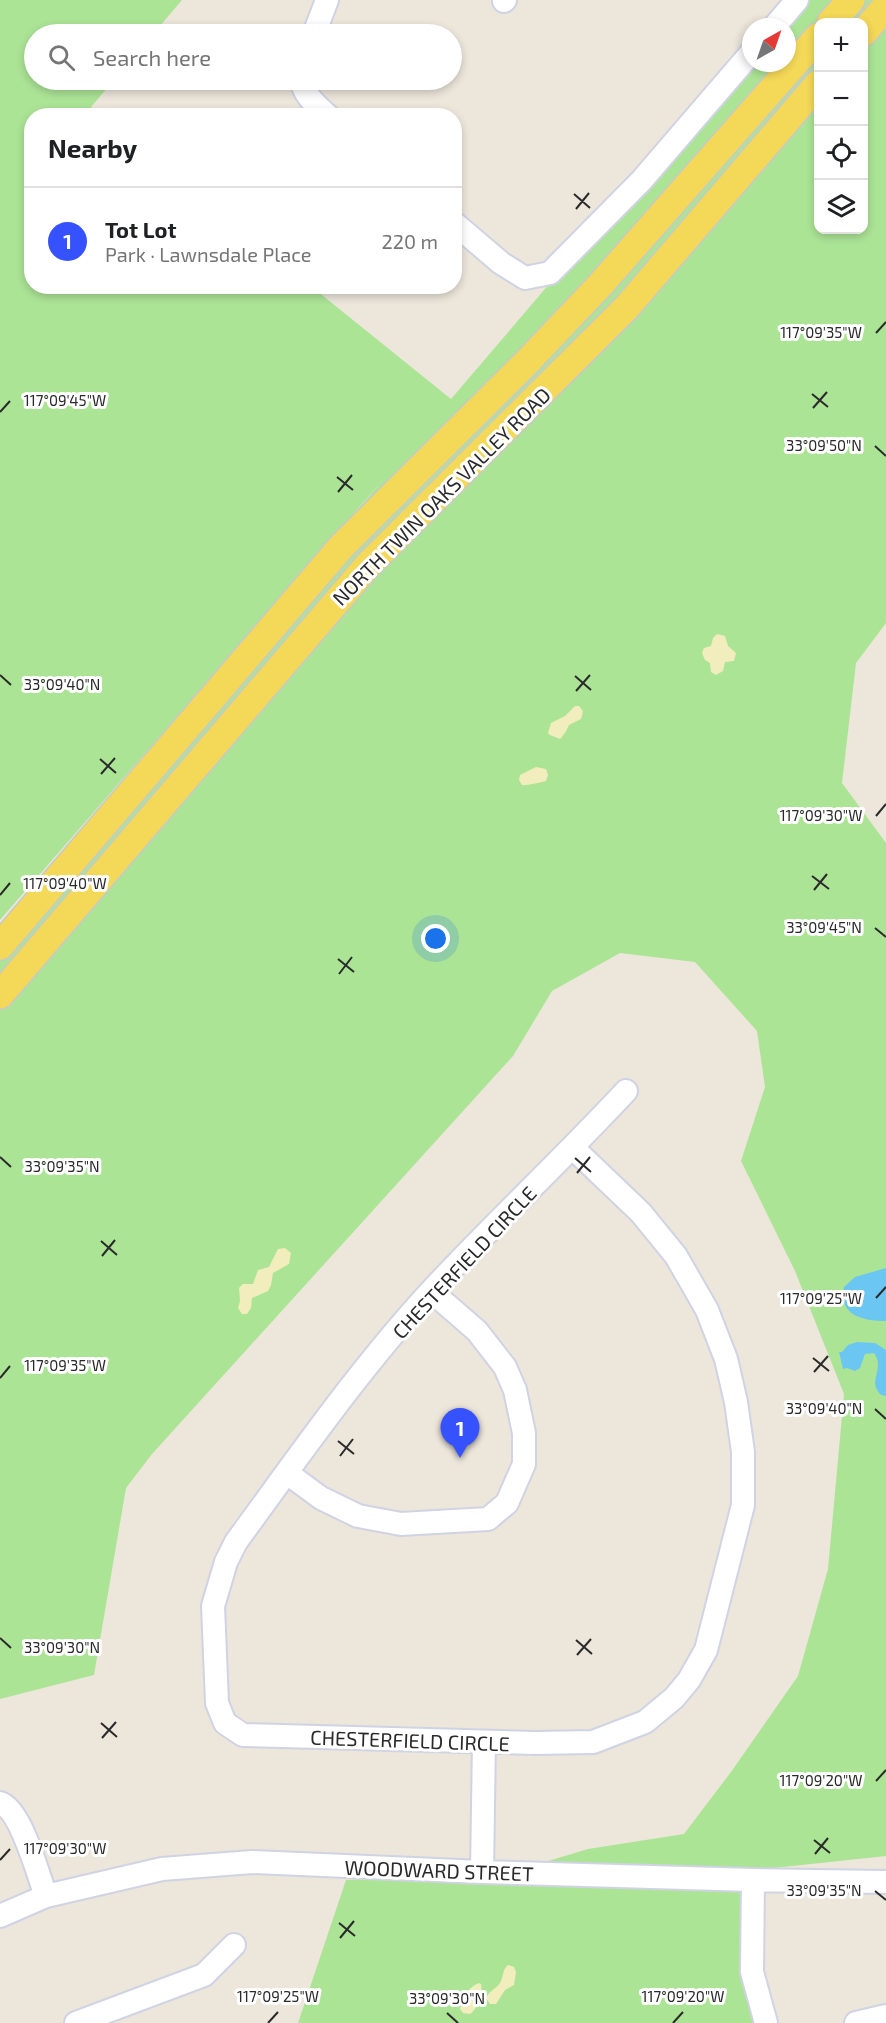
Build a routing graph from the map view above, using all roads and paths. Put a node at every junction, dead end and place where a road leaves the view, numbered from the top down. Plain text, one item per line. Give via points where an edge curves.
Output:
1 (327, 0) edge
2 (797, 0) edge
3 (851, 0) edge
4 (886, 6) edge
5 (782, 18) edge
6 (835, 18) edge
7 (318, 24) edge
8 (868, 27) edge
9 (814, 43) edge
10 (742, 63) edge
11 (305, 90) edge
12 (814, 90) edge
13 (319, 108) edge
14 (462, 230) edge
15 (0, 946) edge
16 (0, 995) edge
17 (626, 1091) dead end
18 (573, 1148) junction
19 (431, 1291) junction
20 (287, 1473) junction
21 (484, 1742) junction
22 (0, 1803) edge
23 (482, 1872) junction
24 (753, 1880) junction
25 (886, 1882) edge
26 (46, 1896) junction
27 (0, 1916) edge
28 (234, 1945) dead end
29 (886, 2016) edge
30 (76, 2023) edge
31 (766, 2023) edge
32 (856, 2023) edge

1 - 7 street
2 - 5 street
3 - 6 main road
4 - 8 main road
9 - 15 main road, NORTH TWIN OAKS VALLEY ROAD via 601,284 341,547
10 - 14 street via 641,181 550,273 525,278
11 - 13 street
12 - 16 main road, NORTH TWIN OAKS VALLEY ROAD via 627,307 368,565
17 - 18 street, CHESTERFIELD CIRCLE
18 - 19 street, CHESTERFIELD CIRCLE
18 - 21 street, CHESTERFIELD CIRCLE via 641,1214 676,1256 707,1310 726,1359 736,1402 743,1505 706,1650 690,1680 674,1698 645,1722 593,1742
19 - 20 street, CHESTERFIELD CIRCLE via 342,1398
19 - 20 street via 477,1332 505,1367 515,1390 524,1433 524,1464 507,1503 488,1519 400,1524 358,1516 321,1498
20 - 21 street, CHESTERFIELD CIRCLE via 236,1542 213,1606 217,1703 225,1723 243,1735
21 - 23 street
22 - 26 street via 18,1820
23 - 24 street, WOODWARD STREET
23 - 26 street, WOODWARD STREET via 252,1862 162,1869
24 - 25 street, WOODWARD STREET
24 - 31 street via 752,1972
26 - 27 street, WOODWARD STREET
28 - 30 street via 204,1975
29 - 32 street

